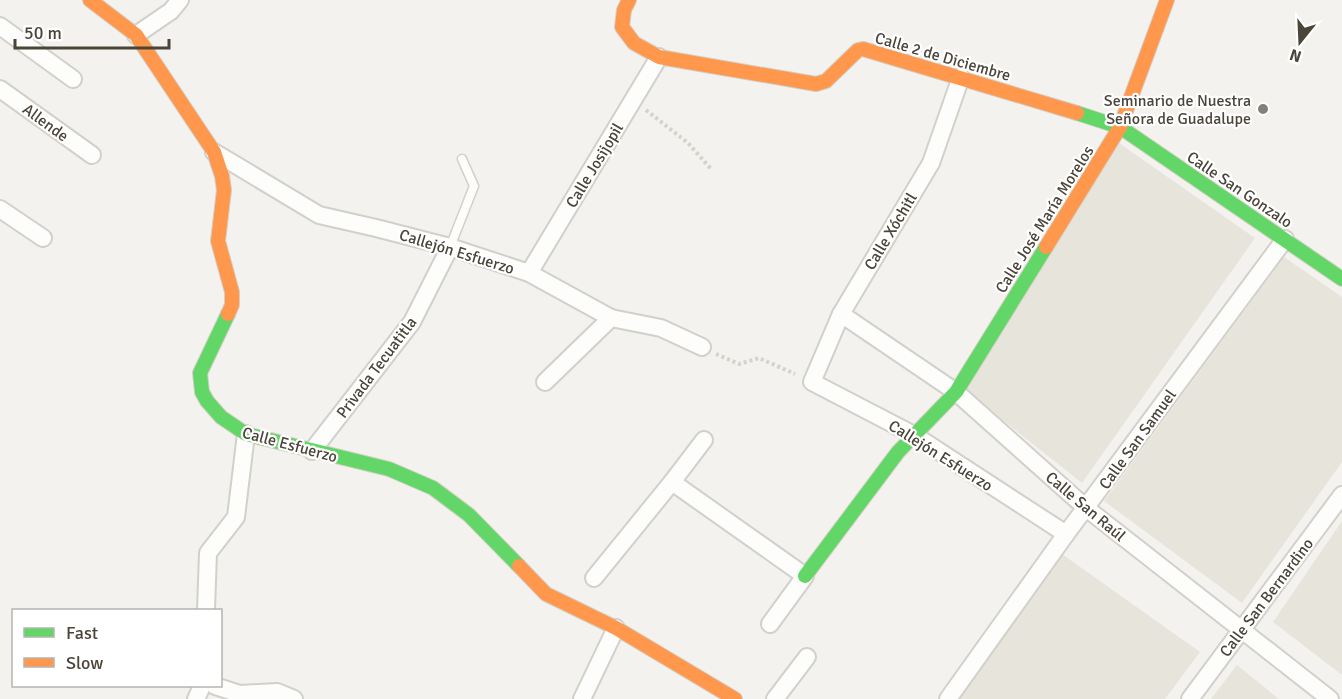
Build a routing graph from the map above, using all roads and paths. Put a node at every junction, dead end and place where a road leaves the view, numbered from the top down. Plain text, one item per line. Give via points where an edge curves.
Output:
1 (90, 0) edge
2 (180, 0) edge
3 (629, 0) edge
4 (1167, 0) edge
5 (0, 26) edge
6 (136, 35) junction
7 (659, 57) junction
8 (961, 76) junction
9 (72, 79) dead end
10 (0, 90) edge
11 (632, 99) junction
12 (1120, 127) junction
13 (214, 152) junction
14 (92, 155) dead end
15 (462, 159) dead end
16 (712, 170) dead end
17 (0, 209) edge
18 (43, 238) dead end
19 (1285, 239) junction
20 (450, 248) junction
21 (529, 273) junction
22 (1342, 279) edge
23 (841, 314) junction
24 (611, 318) junction
25 (702, 348) joint
26 (545, 382) dead end
27 (812, 382) junction
28 (956, 392) junction
29 (246, 434) junction
30 (914, 435) junction
31 (704, 440) dead end
32 (312, 451) junction
33 (672, 482) junction
34 (1342, 495) edge
35 (1086, 508) junction
36 (1066, 534) junction
37 (804, 576) junction
38 (594, 578) dead end
39 (206, 609) edge
40 (770, 624) dead end
41 (616, 628) junction
42 (1241, 631) junction
43 (807, 657) dead end
44 (218, 687) edge
45 (294, 699) edge
46 (582, 699) edge
47 (735, 699) edge
48 (776, 699) edge
49 (948, 699) edge
50 (1190, 699) edge
51 (1330, 699) edge

1 - 6 street, Calle Esfuerzo
2 - 6 street
3 - 7 street via 622,27 634,43
4 - 12 street, Calle José María Morelos
5 - 9 street
6 - 13 street, Calle Esfuerzo
7 - 8 street, Calle 2 de Diciembre via 816,84 826,81 858,50 863,50
7 - 11 street, Calle Josijopil
8 - 12 street, Calle 2 de Diciembre
8 - 23 street, Calle Xóchitl via 931,163
10 - 14 street, Allende
11 - 16 path via 688,143
11 - 21 street, Calle Josijopil
12 - 19 street, Calle San Gonzalo
12 - 28 street, Calle José María Morelos
13 - 20 street, Callejón Esfuerzo via 319,215
13 - 29 street, Calle Esfuerzo via 224,190 218,241 232,305 198,384 214,410
15 - 20 lane via 474,186
17 - 18 street
19 - 22 street, Calle San Gonzalo
19 - 35 street, Calle San Samuel
20 - 21 street, Callejón Esfuerzo
20 - 32 street, Privada Tecuatitla via 412,322
21 - 24 street, Callejón Esfuerzo
23 - 27 street, Calle Xóchitl
23 - 28 street, Calle San Raúl
24 - 25 street, Callejón Esfuerzo via 661,328
24 - 26 street
25 - 27 path via 739,364 759,358
27 - 30 street, Callejón Esfuerzo
28 - 30 street, Calle José María Morelos
28 - 35 street, Calle San Raúl
29 - 32 street, Calle Esfuerzo
29 - 39 street via 236,517 208,553
30 - 36 street, Callejón Esfuerzo
30 - 37 street, Calle José María Morelos
31 - 33 street
32 - 41 street, Calle Esfuerzo via 388,469 433,488 470,515 546,594
33 - 37 street
33 - 38 street
34 - 42 street, Calle San Bernardino
35 - 36 street, Calle San Samuel
35 - 42 street, Calle San Raúl
36 - 49 street, Calle San Samuel
37 - 40 street
41 - 46 street
41 - 47 street, Calle Esfuerzo
42 - 50 street, Calle San Bernardino
42 - 51 street, Calle San Raúl
43 - 48 street
44 - 45 street via 240,694 277,692

